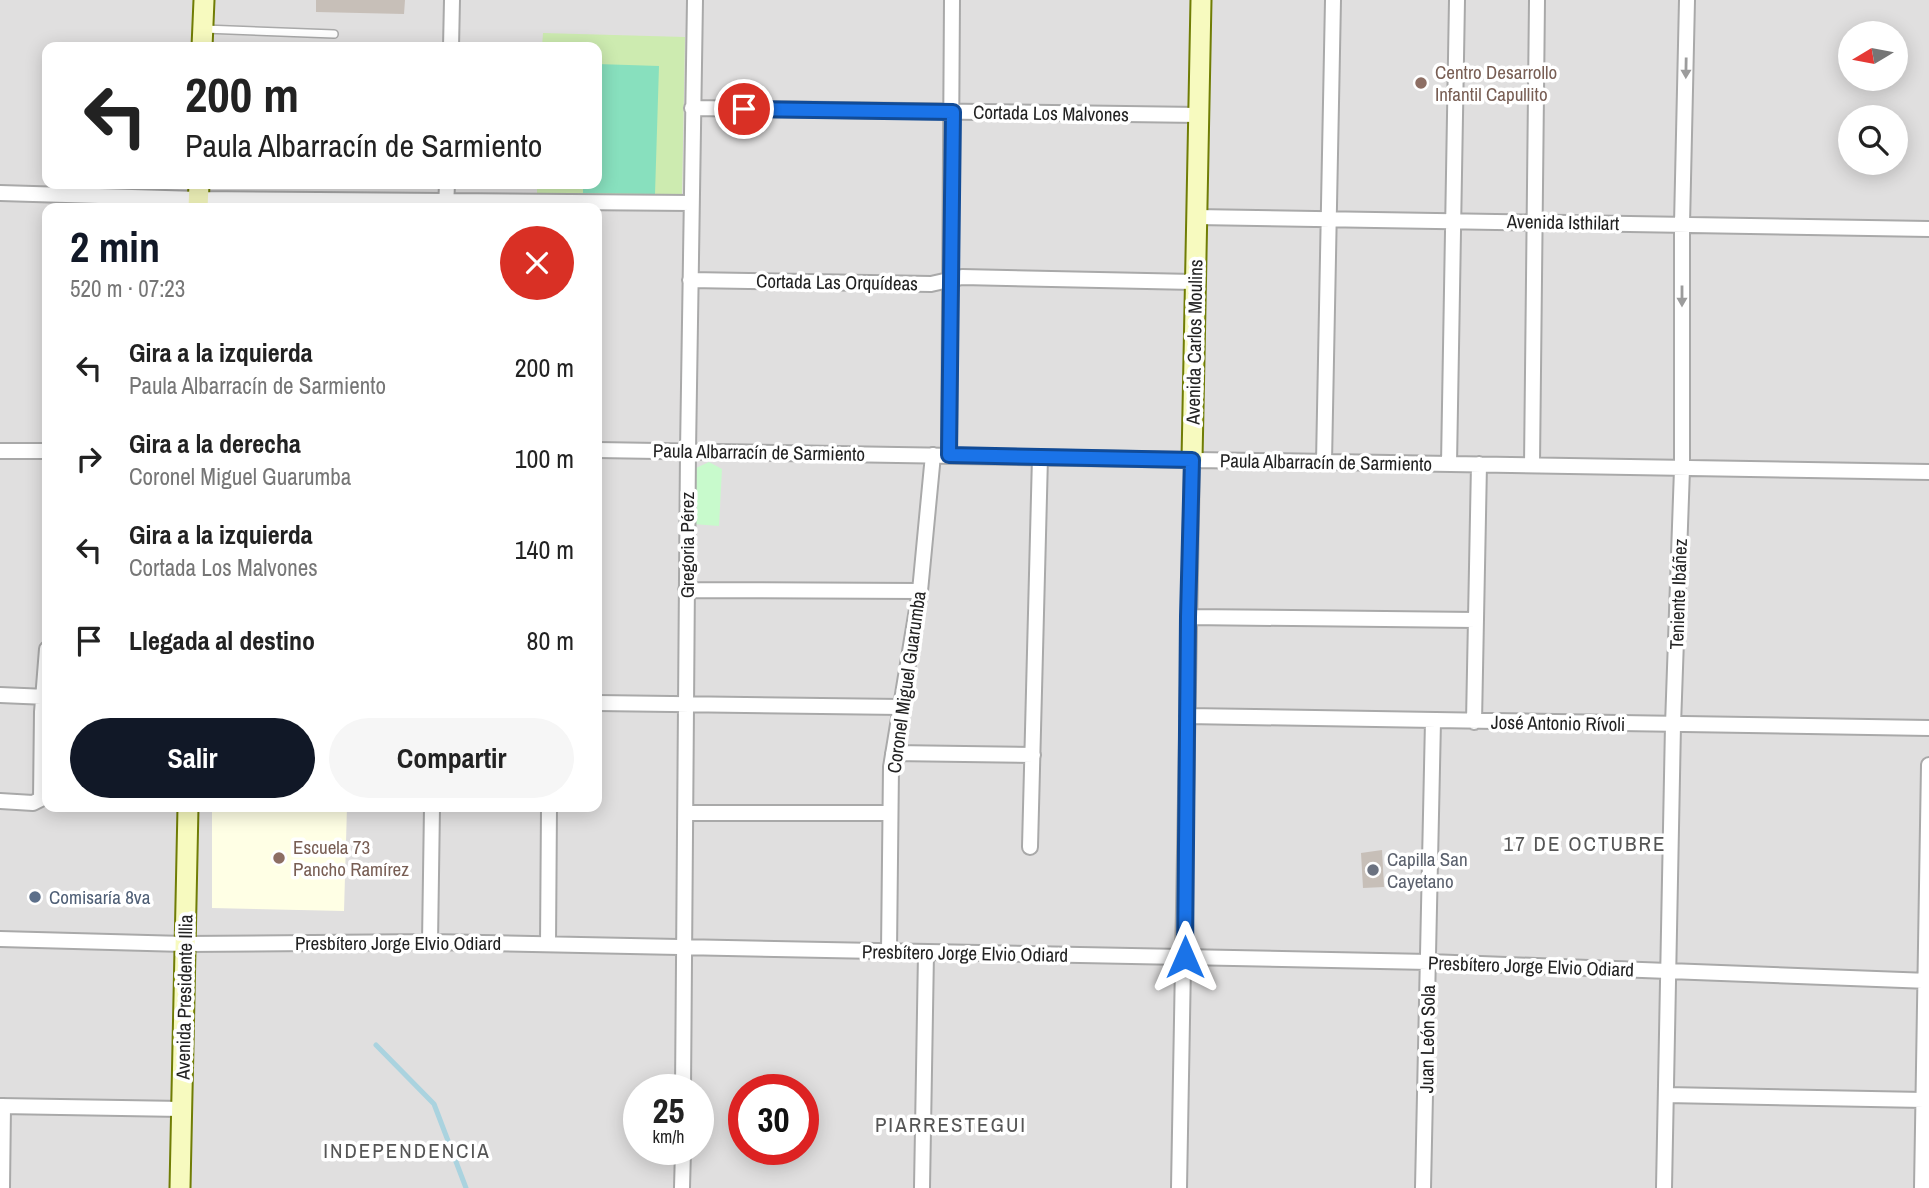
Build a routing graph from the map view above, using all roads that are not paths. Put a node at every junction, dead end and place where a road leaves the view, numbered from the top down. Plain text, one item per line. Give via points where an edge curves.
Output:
1 (204, 0) edge
2 (452, 0) edge
3 (695, 0) edge
4 (952, 0) edge
5 (1201, 0) edge
6 (1333, 0) edge
7 (1457, 0) edge
8 (1537, 0) edge
9 (1687, 0) edge
10 (334, 34) dead end
11 (203, 38) edge
12 (451, 42) edge
13 (692, 108) junction
14 (953, 112) junction
15 (1199, 115) junction
16 (0, 193) edge
17 (198, 197) edge
18 (362, 203) edge
19 (691, 203) junction
20 (602, 204) edge
21 (1196, 217) junction
22 (1328, 219) junction
23 (1453, 221) junction
24 (1535, 222) junction
25 (1682, 224) junction
26 (1929, 229) edge
27 (952, 279) junction
28 (690, 280) junction
29 (1194, 282) junction
30 (602, 450) edge
31 (0, 451) edge
32 (42, 451) edge
33 (688, 451) junction
34 (933, 455) junction
35 (949, 455) junction
36 (1040, 457) junction
37 (1192, 460) junction
38 (1324, 462) junction
39 (1449, 464) junction
40 (1479, 464) junction
41 (1532, 465) junction
42 (1682, 469) junction
43 (1929, 472) edge
44 (686, 590) junction
45 (920, 591) junction
46 (1188, 617) junction
47 (1476, 620) junction
48 (0, 695) edge
49 (42, 696) edge
50 (602, 703) edge
51 (686, 704) junction
52 (901, 707) junction
53 (1187, 716) junction
54 (1433, 721) junction
55 (1474, 722) junction
56 (1673, 725) junction
57 (1929, 728) edge
58 (893, 753) junction
59 (1033, 755) junction
60 (1929, 765) edge
61 (42, 773) edge
62 (0, 801) edge
63 (188, 812) edge
64 (432, 812) edge
65 (549, 812) edge
66 (686, 813) junction
67 (890, 813) junction
68 (1030, 847) dead end
69 (0, 939) edge
70 (430, 942) junction
71 (184, 944) junction
72 (548, 944) junction
73 (685, 946) junction
74 (889, 951) junction
75 (926, 953) junction
76 (1185, 957) junction
77 (1429, 962) junction
78 (1670, 972) junction
79 (1928, 981) edge
80 (683, 1074) edge
81 (1666, 1095) junction
82 (1924, 1100) junction
83 (2, 1106) edge
84 (182, 1109) junction
85 (682, 1165) edge
86 (2, 1188) edge
87 (180, 1188) edge
88 (682, 1188) edge
89 (922, 1188) edge
90 (1179, 1188) edge
91 (1423, 1188) edge
92 (1664, 1188) edge
93 (1922, 1188) edge

1 - 11 street
2 - 12 street
3 - 13 street, Gregoria Pérez
4 - 14 street
5 - 15 street, Avenida Carlos Moulins
6 - 22 street
7 - 23 street
8 - 24 street
9 -> 25 street, Teniente Ibáñez
10 - 11 lane
13 - 14 street, Cortada Los Malvones
13 - 19 street, Gregoria Pérez
14 - 15 street, Cortada Los Malvones
14 - 27 street
15 - 21 street, Avenida Carlos Moulins
16 - 17 street
17 - 18 street
19 - 20 street
19 - 28 street, Gregoria Pérez
21 - 22 street, Avenida Isthilart
21 - 29 street, Avenida Carlos Moulins
22 - 23 street, Avenida Isthilart
22 - 38 street
23 - 24 street, Avenida Isthilart
23 - 39 street
24 - 25 street, Avenida Isthilart
24 - 41 street
25 - 26 street, Avenida Isthilart
25 -> 42 street, Teniente Ibáñez
27 - 28 street, Cortada Las Orquídeas via 931,284
27 - 29 street, Cortada Las Orquídeas
27 - 35 street
28 - 33 street, Gregoria Pérez
29 - 37 street, Avenida Carlos Moulins
30 - 33 street, Paula Albarracín de Sarmiento
31 - 32 street
33 - 34 street, Paula Albarracín de Sarmiento
33 - 44 street, Gregoria Pérez
34 - 35 street, Paula Albarracín de Sarmiento
34 - 45 street, Coronel Miguel Guarumba
35 - 36 street, Paula Albarracín de Sarmiento
36 - 37 street, Paula Albarracín de Sarmiento
36 - 59 street
37 - 38 street, Paula Albarracín de Sarmiento
37 - 46 street, Avenida Carlos Moulins
38 - 39 street, Paula Albarracín de Sarmiento
39 - 40 street, Paula Albarracín de Sarmiento
40 - 41 street, Paula Albarracín de Sarmiento
40 - 47 street
41 - 42 street, Paula Albarracín de Sarmiento
42 - 43 street, Paula Albarracín de Sarmiento
42 - 56 street, Teniente Ibáñez
44 - 45 street
44 - 51 street, Gregoria Pérez
45 - 52 street, Coronel Miguel Guarumba
46 - 47 street
46 - 53 street, Avenida Carlos Moulins
47 - 55 street
48 - 49 street
50 - 51 street
51 - 52 street
51 - 66 street, Gregoria Pérez
52 - 58 street, Coronel Miguel Guarumba
53 - 54 street, José Antonio Rívoli
53 - 76 street, Avenida Carlos Moulins
54 - 55 street, José Antonio Rívoli
54 - 77 street, Juan León Sola
55 - 56 street, José Antonio Rívoli
56 - 57 street, José Antonio Rívoli
56 - 78 street, Teniente Ibáñez
58 - 59 street
58 - 67 street, Coronel Miguel Guarumba
59 - 68 street
60 - 79 street
61 - 62 street via 41,799 33,803
63 - 71 street, Avenida Presidente Illia
64 - 70 street
65 - 72 street
66 - 67 street
66 - 73 street, Gregoria Pérez
67 - 74 street, Coronel Miguel Guarumba
69 - 71 street, Presbítero Jorge Elvio Odiard
70 - 71 street, Presbítero Jorge Elvio Odiard
70 - 72 street, Presbítero Jorge Elvio Odiard
71 - 84 street, Avenida Presidente Illia
72 - 73 street, Presbítero Jorge Elvio Odiard
73 - 74 street, Presbítero Jorge Elvio Odiard
73 - 80 street, Gregoria Pérez
74 - 75 street, Presbítero Jorge Elvio Odiard
75 - 76 street, Presbítero Jorge Elvio Odiard
75 - 89 street
76 - 77 street, Presbítero Jorge Elvio Odiard
76 - 90 street, Avenida Carlos Moulins
77 - 78 street, Presbítero Jorge Elvio Odiard
77 - 91 street, Juan León Sola
78 - 79 street, Presbítero Jorge Elvio Odiard
78 - 81 street, Teniente Ibáñez
79 - 82 street
81 - 82 street
81 - 92 street, Teniente Ibáñez
82 - 93 street
83 - 84 street
83 - 86 street
84 - 87 street, Avenida Presidente Illia
85 - 88 street

